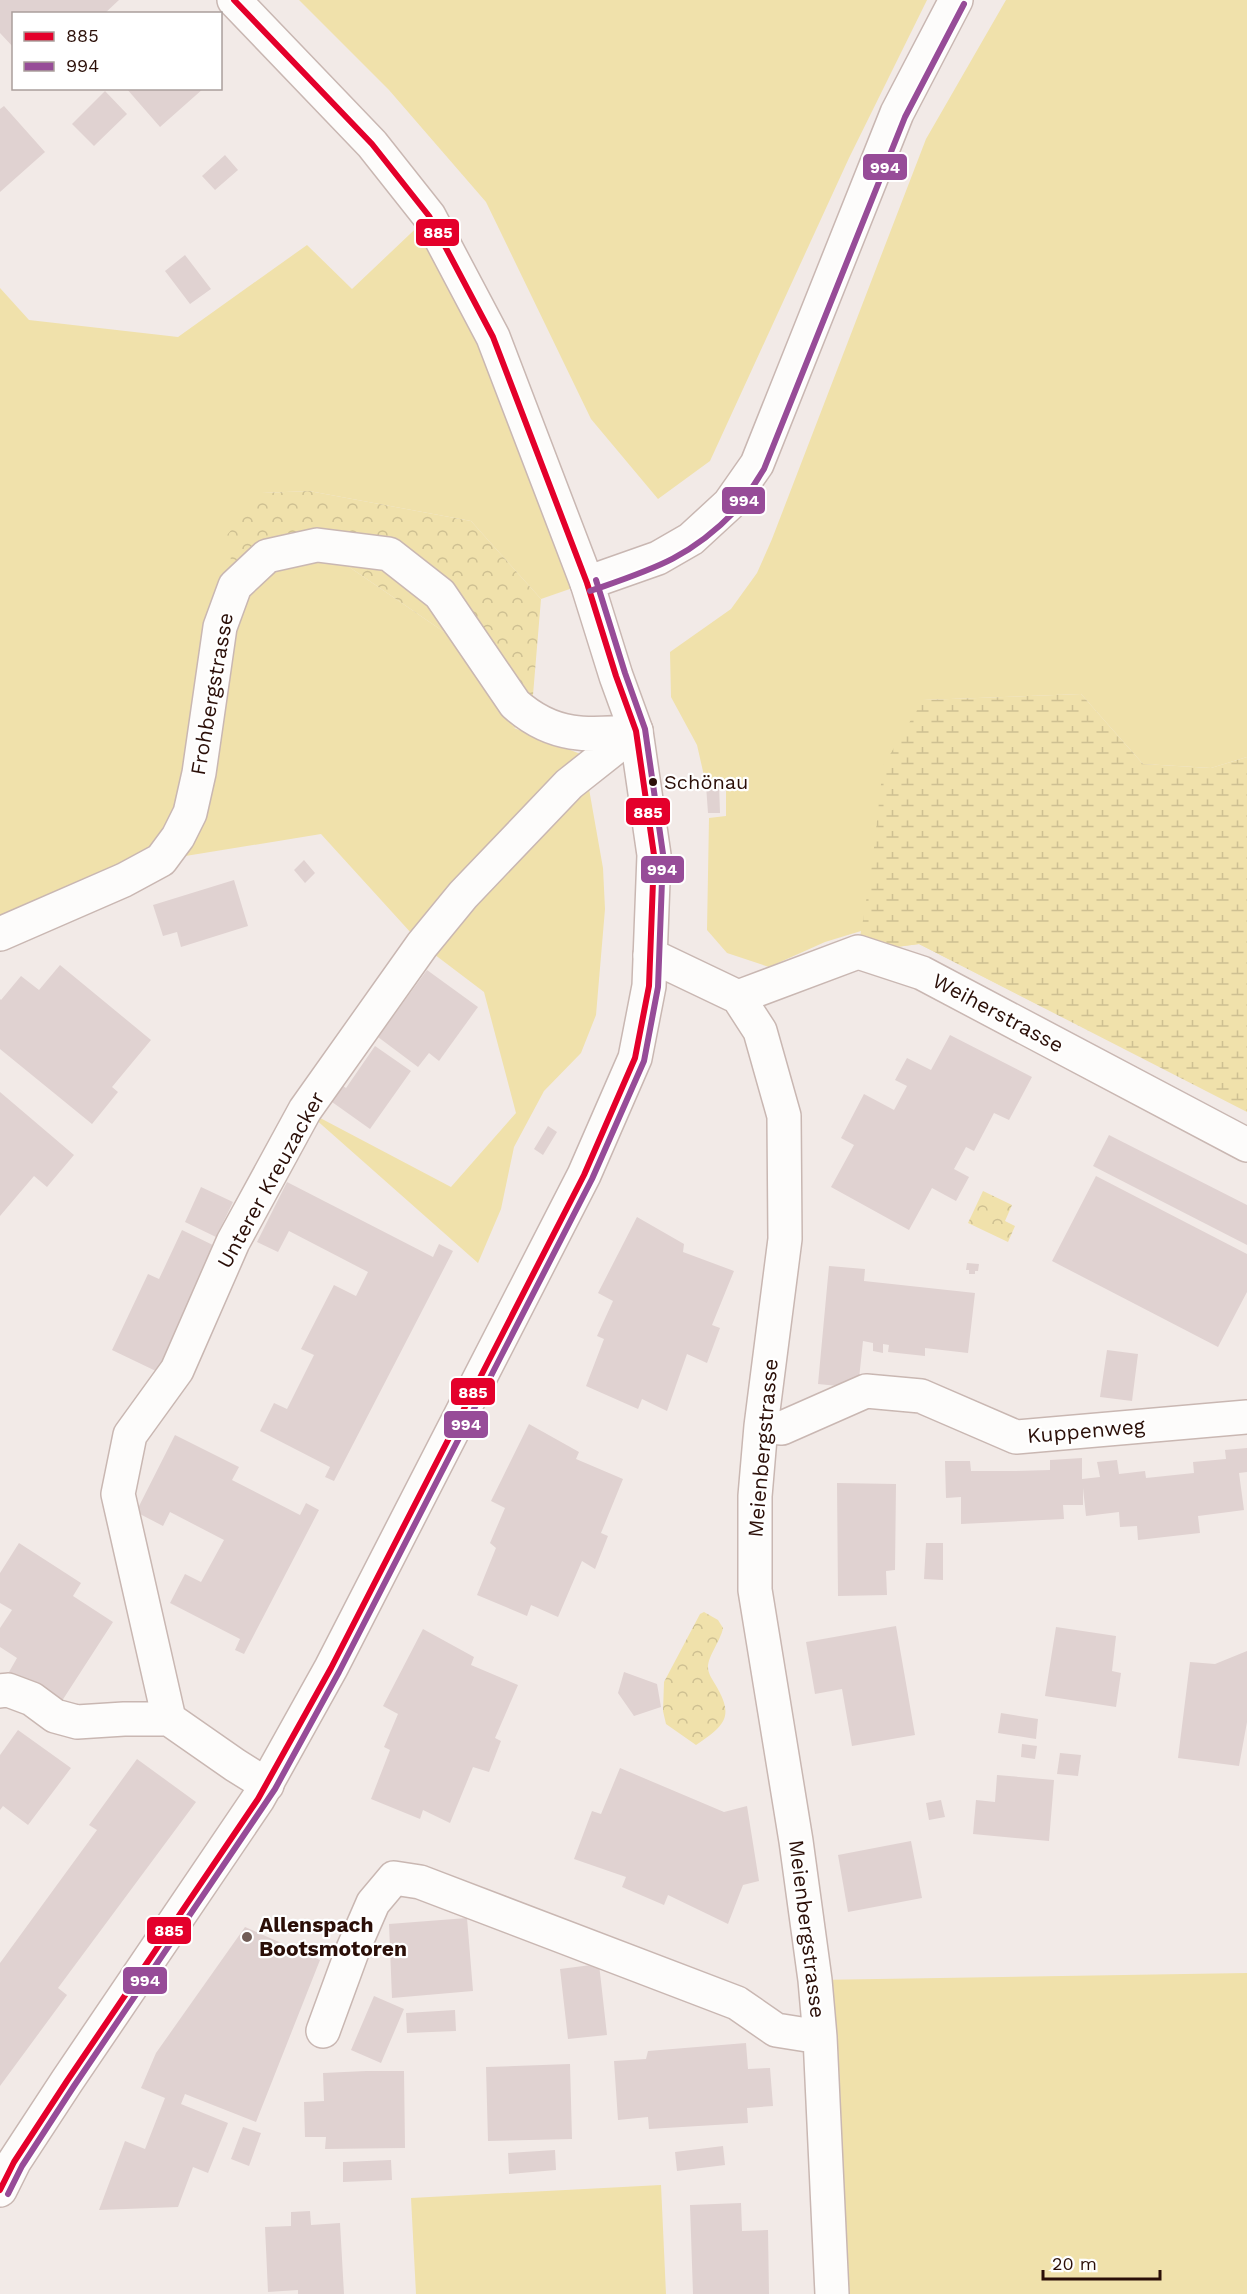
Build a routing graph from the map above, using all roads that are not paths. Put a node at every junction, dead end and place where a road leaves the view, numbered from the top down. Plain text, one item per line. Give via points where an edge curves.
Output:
1 (234, 0) edge
2 (956, 0) edge
3 (586, 583) junction
4 (636, 731) junction
5 (0, 934) edge
6 (650, 956) junction
7 (738, 997) junction
8 (1247, 1144) edge
9 (1247, 1417) edge
10 (761, 1426) junction
11 (0, 1691) edge
12 (169, 1719) junction
13 (267, 1785) junction
14 (323, 2031) dead end
15 (820, 2037) junction
16 (0, 2190) edge
17 (832, 2294) edge

1 - 3 street via 372,144 429,216 493,337
2 - 3 street via 897,113 757,464 729,504 691,539 658,558
3 - 4 street
4 - 5 street, Frohbergstrasse via 591,735 531,718 515,704 440,594 389,554 317,545 267,556 235,586 220,627 199,773 190,813 178,837 161,860
4 - 6 street via 654,855
4 - 12 street, Unterer Kreuzacker via 569,784 463,895 422,945 304,1110 233,1242 177,1370 130,1435 118,1494
6 - 7 street
6 - 13 street via 649,986 635,1058 584,1175
7 - 8 street, Weiherstrasse via 858,952 922,973
7 - 10 street, Meienbergstrasse via 760,1031 784,1116 785,1239
9 - 10 street, Kuppenweg via 1016,1437 921,1396 866,1391 782,1428
10 - 15 street, Meienbergstrasse via 754,1496 755,1590 796,1841
11 - 12 street via 8,1689 32,1699 56,1716 77,1722
12 - 13 street
13 - 16 street via 67,2081
14 - 15 street, Meienbergstrasse via 373,1903 394,1878 420,1882 737,2003 776,2030
15 - 17 street, Meienbergstrasse

